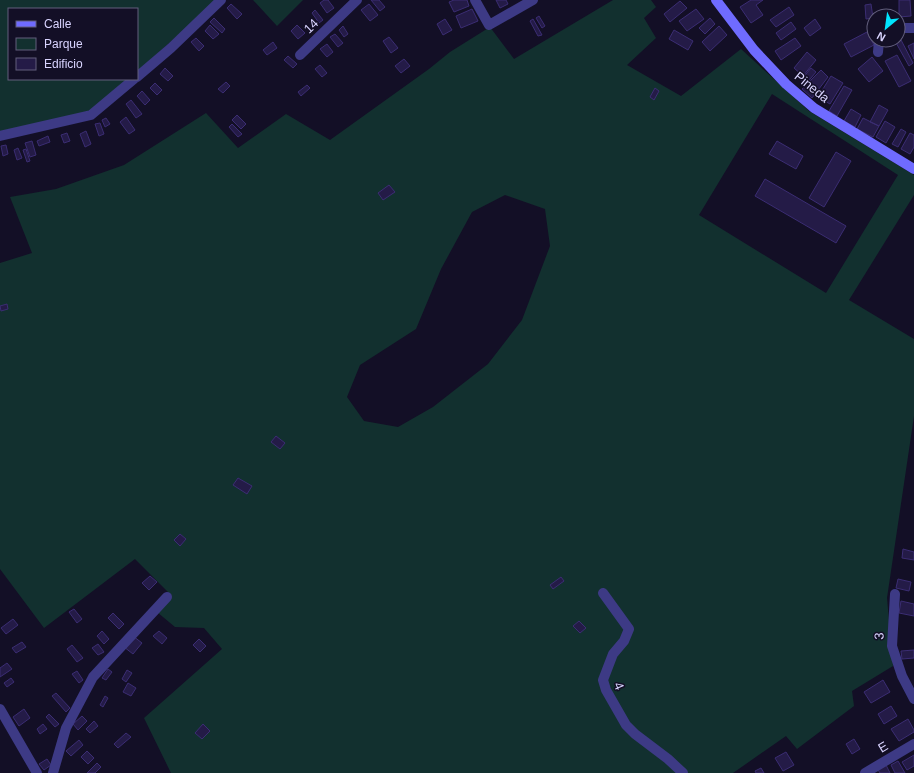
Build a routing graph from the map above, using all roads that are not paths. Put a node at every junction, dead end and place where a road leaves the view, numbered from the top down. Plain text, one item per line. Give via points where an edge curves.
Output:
1 (221, 0) edge
2 (357, 0) edge
3 (475, 0) edge
4 (533, 0) edge
5 (716, 0) edge
6 (878, 48) edge
7 (878, 52) dead end
8 (300, 55) dead end
9 (138, 76) edge
10 (133, 80) edge
11 (0, 136) edge
12 (914, 169) edge
13 (603, 593) dead end
14 (895, 594) dead end
15 (166, 597) dead end
16 (914, 699) edge
17 (0, 708) edge
18 (914, 744) edge
19 (37, 773) edge
20 (53, 773) edge
21 (682, 773) edge
22 (865, 773) edge

1 - 9 street
2 - 8 street, 14
3 - 4 street via 490,25
5 - 12 street, Pineda via 754,50 786,84 814,108
6 - 7 street
10 - 11 street via 90,115
13 - 21 street, 4 via 629,628 624,641 613,654 603,680 606,690 626,724
14 - 16 street, 3 via 892,646 902,676
15 - 20 street via 93,677 66,728
17 - 19 street
18 - 22 street, E

